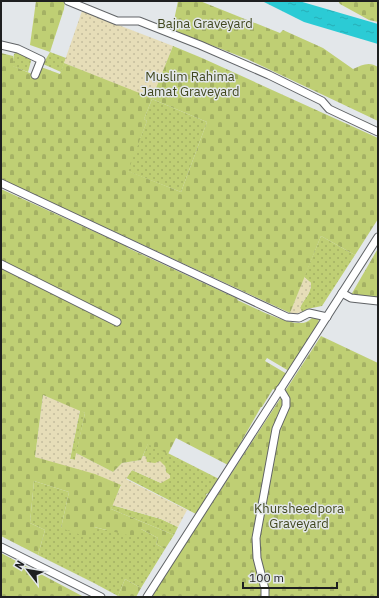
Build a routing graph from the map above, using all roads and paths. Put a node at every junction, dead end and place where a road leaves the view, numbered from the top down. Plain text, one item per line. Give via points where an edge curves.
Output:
1 (68, 1) edge
2 (1, 45) edge
3 (35, 75) dead end
4 (378, 132) edge
5 (1, 183) edge
6 (378, 237) edge
7 (1, 264) edge
8 (342, 293) junction
9 (378, 301) edge
10 (327, 317) junction
11 (117, 322) dead end
12 (280, 389) junction
13 (1, 547) edge
14 (101, 597) edge
15 (147, 597) edge
16 (265, 597) edge

1 - 4 street via 117,21 139,21 208,48 269,75 322,102 329,110
2 - 3 street via 18,49 41,60
5 - 10 street via 287,317 299,318 309,313
6 - 8 street
7 - 11 street
8 - 9 street via 351,298
8 - 10 street
10 - 12 street
12 - 15 street
12 - 16 street via 286,399 286,406 276,429 256,538 257,558
13 - 14 street

